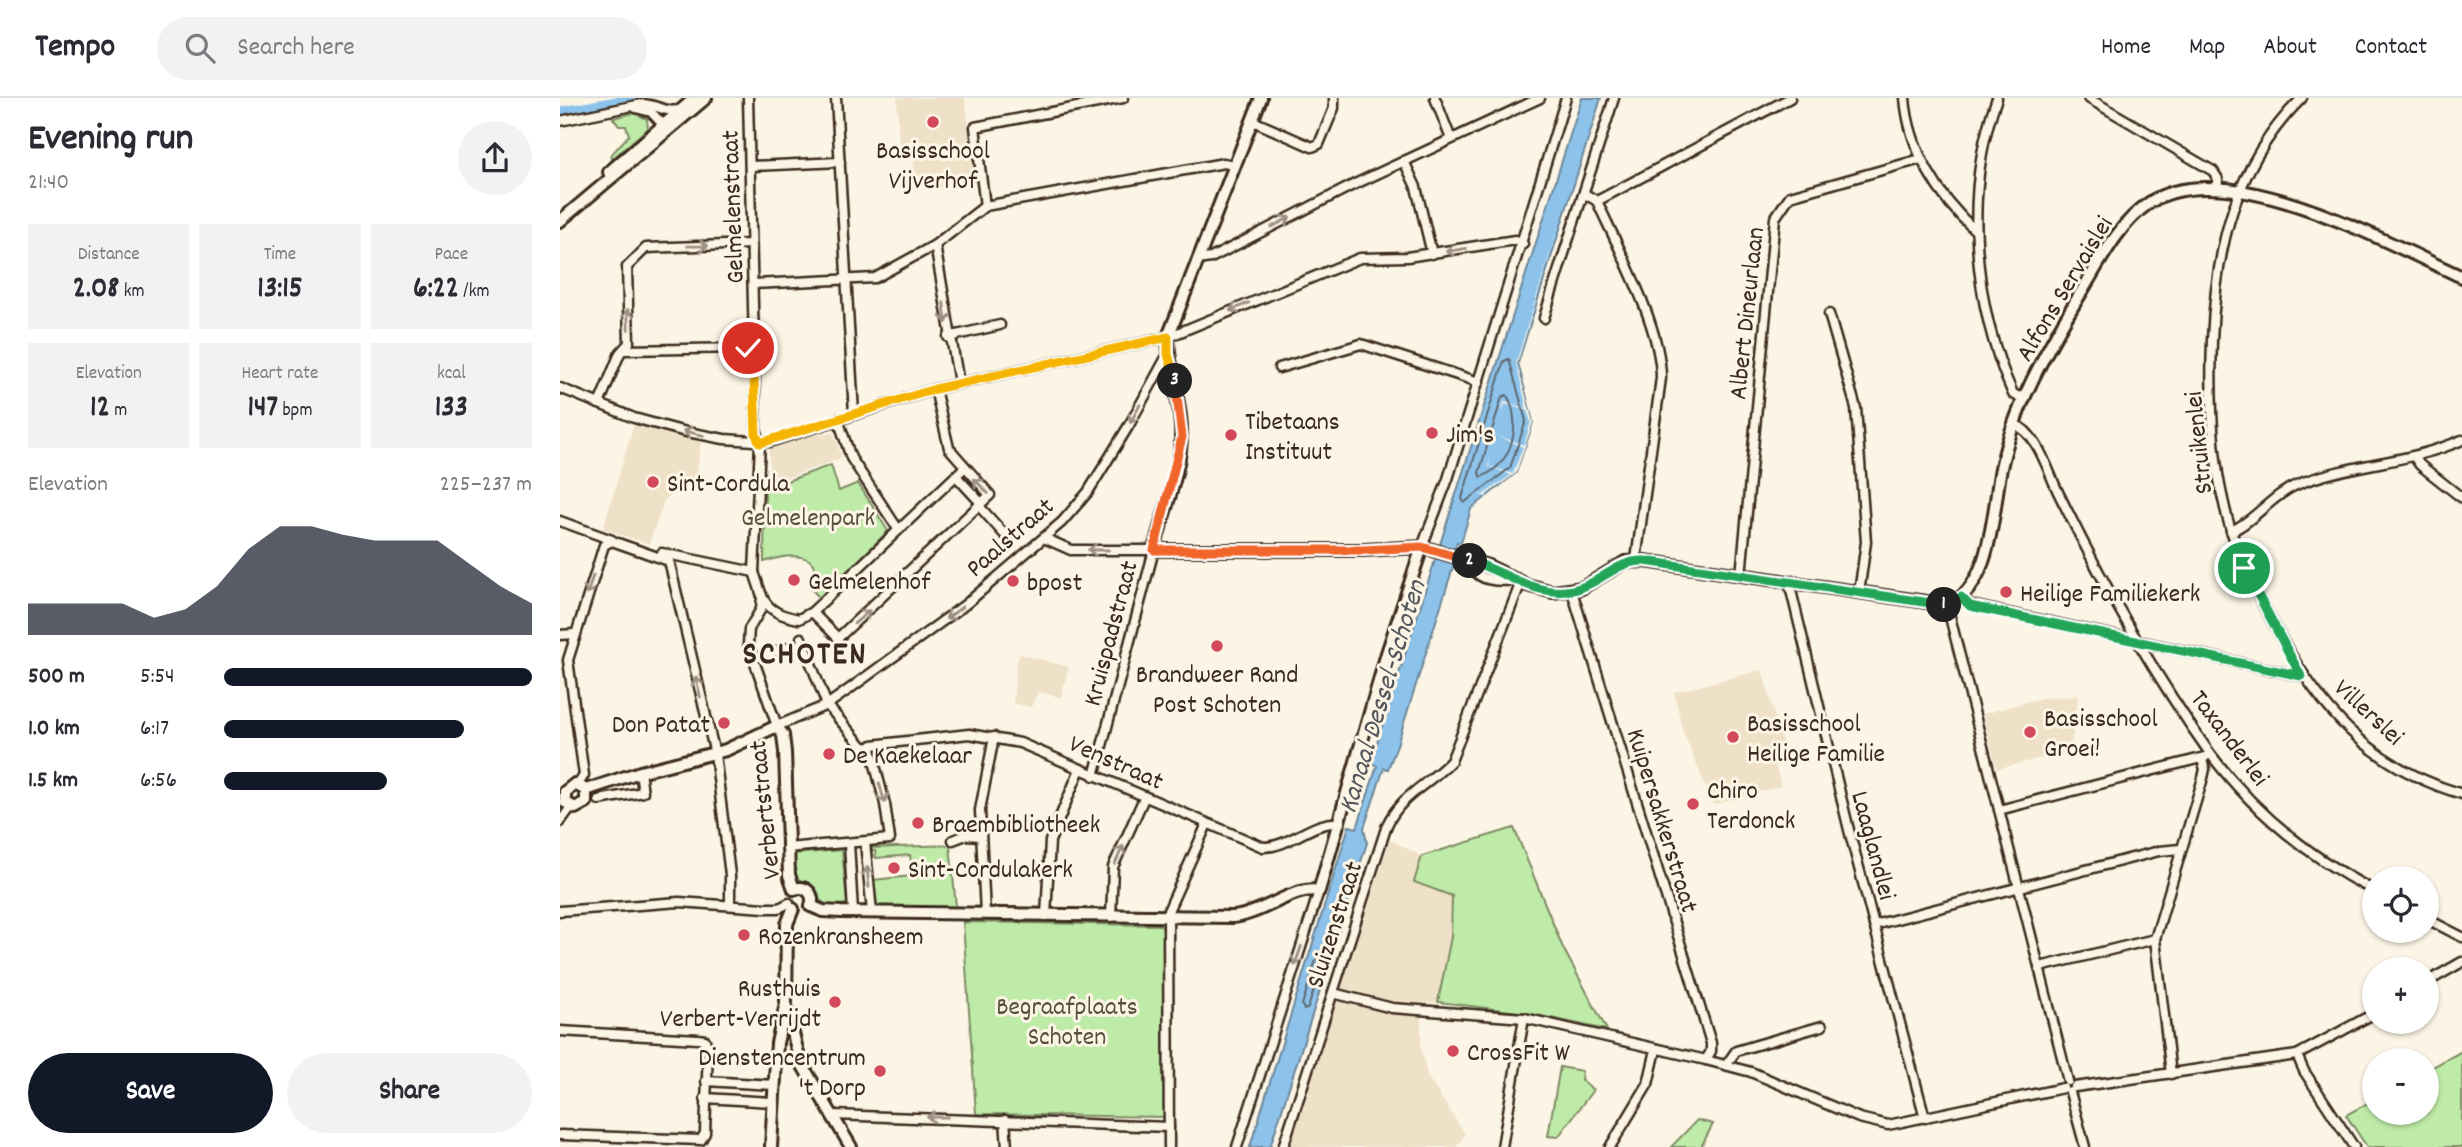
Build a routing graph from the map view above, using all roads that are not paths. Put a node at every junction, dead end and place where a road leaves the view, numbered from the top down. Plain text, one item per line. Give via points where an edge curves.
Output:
1 (695, 98) edge
2 (706, 98) edge
3 (748, 98) edge
4 (836, 98) edge
5 (1123, 98) edge
6 (1334, 98) edge
7 (1435, 98) edge
8 (1540, 98) edge
9 (1566, 98) edge
10 (1614, 98) edge
11 (1790, 98) edge
12 (1905, 98) edge
13 (1997, 98) edge
14 (2088, 98) edge
15 (2302, 98) edge
16 (1258, 99) edge
17 (629, 108) junction
18 (560, 121) edge
19 (1253, 121) junction
20 (667, 122) junction
21 (1451, 139) junction
22 (1921, 159) junction
23 (1404, 161) junction
24 (840, 162) junction
25 (1233, 165) junction
26 (751, 166) junction
27 (2217, 189) junction
28 (2237, 192) junction
29 (1585, 194) junction
30 (1597, 201) junction
31 (985, 206) junction
32 (560, 221) edge
33 (1976, 231) junction
34 (751, 244) junction
35 (1523, 244) junction
36 (935, 245) junction
37 (1432, 254) junction
38 (1197, 260) junction
39 (2462, 277) edge
40 (845, 280) junction
41 (754, 284) junction
42 (1829, 314) dead end
43 (1544, 318) dead end
44 (1000, 326) dead end
45 (948, 337) junction
46 (1168, 337) junction
47 (624, 350) junction
48 (753, 351) junction
49 (1168, 354) junction
50 (1279, 368) dead end
51 (1479, 382) junction
52 (958, 383) junction
53 (560, 388) edge
54 (935, 389) junction
55 (2024, 399) junction
56 (598, 404) junction
57 (854, 414) junction
58 (838, 419) junction
59 (2014, 424) junction
60 (2462, 440) edge
61 (760, 443) junction
62 (2415, 458) junction
63 (964, 468) junction
64 (956, 475) junction
65 (2462, 498) edge
66 (980, 504) junction
67 (560, 523) edge
68 (898, 529) junction
69 (2231, 531) junction
70 (1004, 535) dead end
71 (1044, 538) junction
72 (1430, 548) junction
73 (1154, 550) junction
74 (1636, 561) junction
75 (754, 572) junction
76 (1741, 575) junction
77 (1519, 581) junction
78 (1789, 582) junction
79 (1572, 591) junction
80 (1859, 593) junction
81 (762, 596) junction
82 (1961, 597) junction
83 (1947, 605) junction
84 (812, 612) junction
85 (799, 619) junction
86 (574, 634) junction
87 (560, 635) edge
88 (801, 637) junction
89 (2140, 642) junction
90 (751, 652) junction
91 (2301, 676) junction
92 (827, 705) junction
93 (777, 726) junction
94 (994, 737) junction
95 (871, 749) junction
96 (2210, 753) junction
97 (715, 754) junction
98 (2202, 760) junction
99 (2217, 761) junction
100 (1080, 769) junction
101 (2205, 769) junction
102 (640, 772) junction
103 (1094, 776) junction
104 (582, 788) junction
105 (562, 792) edge
106 (2462, 794) edge
107 (1144, 797) junction
108 (599, 800) dead end
109 (571, 807) junction
110 (1999, 810) junction
111 (560, 822) edge
112 (1340, 822) junction
113 (1206, 824) junction
114 (980, 836) junction
115 (953, 840) dead end
116 (865, 842) junction
117 (849, 844) junction
118 (788, 848) junction
119 (2181, 849) junction
120 (2362, 883) edge
121 (2019, 887) junction
122 (794, 889) junction
123 (1319, 891) junction
124 (730, 905) junction
125 (791, 906) junction
126 (811, 906) junction
127 (560, 911) edge
128 (853, 912) junction
129 (872, 912) junction
130 (985, 914) junction
131 (1046, 916) junction
132 (1111, 917) junction
133 (1168, 918) junction
134 (1874, 925) junction
135 (2439, 925) edge
136 (2462, 937) edge
137 (2155, 939) junction
138 (2462, 962) edge
139 (2040, 967) junction
140 (2439, 975) edge
141 (1333, 993) junction
142 (786, 1004) junction
143 (1524, 1018) junction
144 (2362, 1021) edge
145 (1822, 1026) dead end
146 (560, 1031) edge
147 (792, 1038) junction
148 (777, 1043) junction
149 (1656, 1050) junction
150 (2299, 1059) junction
151 (1706, 1060) junction
152 (1726, 1065) junction
153 (2171, 1074) junction
154 (706, 1081) junction
155 (774, 1086) junction
156 (2069, 1087) junction
157 (705, 1098) junction
158 (773, 1102) junction
159 (833, 1115) junction
160 (1925, 1118) junction
161 (1005, 1120) junction
162 (1169, 1127) junction
163 (560, 1135) edge
164 (771, 1147) edge
165 (851, 1147) edge
166 (1007, 1147) edge
167 (1169, 1147) edge
168 (1237, 1147) edge
169 (1283, 1147) edge
170 (1502, 1147) edge
171 (1610, 1147) edge
172 (2085, 1147) edge
173 (2354, 1147) edge
174 (2360, 1147) edge

1 - 20 street
2 - 20 street
3 - 26 street, Gelmelenstraat
4 - 24 street
5 - 31 street via 975,127
6 - 19 street via 1319,144 1312,146
7 - 21 street
8 - 21 street
9 - 35 street
10 - 29 street
11 - 30 street
12 - 22 street
13 - 33 street via 1985,147
14 - 27 street via 2213,170
15 - 28 street, Struikenlei via 2282,117
16 - 19 street
17 - 18 street
17 - 20 street via 651,112
17 - 20 street via 648,104
19 - 25 street
20 - 32 street
21 - 23 street
22 - 33 street via 1939,190
22 - 76 street, Albert Dineurlaan via 1790,196 1779,209
23 - 37 street via 1416,187
38 -> 23 street via 1211,258
24 - 26 street
24 - 40 street
25 - 31 street
25 - 38 street
26 - 34 street, Gelmelenstraat
27 - 28 street, Alfons Servaislei
27 - 55 street, Alfons Servaislei via 2173,191 2129,220 2073,307
28 - 39 street, Alfons Servaislei via 2333,217
28 - 69 street, Struikenlei via 2220,268 2211,365 2215,454
29 - 30 street
29 - 43 street via 1571,225
30 - 74 street via 1661,360
31 - 36 street
33 - 55 street via 1983,288 2006,377 2013,394
34 - 41 street, Gelmelenstraat
47 -> 34 street via 629,343 627,267 646,248
35 -> 37 street via 1515,240
35 - 51 street
36 - 40 street via 875,278
36 -> 45 street
37 -> 46 street via 1360,258
38 - 46 street
40 - 41 street
40 - 57 street
41 - 48 street, Gelmelenstraat
42 - 80 street via 1856,408 1866,542
44 - 45 street
45 - 52 street
46 - 49 street, Kruispadstraat
46 - 52 street
47 - 48 street
47 - 56 street
48 - 61 street, Gelmelenstraat
49 -> 71 street, Paalstraat via 1088,492
49 - 73 street, Kruispadstraat via 1182,437
50 - 51 street via 1361,344
51 - 72 street
52 - 54 street
53 - 56 street
54 - 57 street
54 - 63 street via 949,448
55 - 59 street, Alfons Servaislei
61 -> 56 street via 682,431
57 - 58 street
58 - 61 street
58 - 68 street via 851,458
59 - 82 street, Alfons Servaislei via 1985,554
59 - 89 street, Taxanderlei via 2029,433 2069,516
60 - 62 street
61 - 75 street, Gelmelenstraat
62 - 65 street
62 - 69 street via 2300,483
63 - 64 street
66 -> 63 street via 990,495
64 - 66 street
64 - 68 street
66 - 70 street
84 -> 66 street via 838,638
67 - 75 street via 574,524 605,540
68 - 84 street
69 - 91 street, Struikenlei via 2254,588
73 -> 71 street via 1071,550
71 -> 92 street, Paalstraat via 966,604
72 - 73 street
72 - 77 street
72 - 112 street via 1387,653
73 - 103 street, Kruispadstraat
74 - 76 street
74 - 79 street
75 - 81 street, Gelmelenstraat
76 - 78 street
77 - 79 street via 1546,591
77 - 141 street, Sluizenstraat via 1455,753 1435,778 1399,803 1387,825
78 - 80 street
78 - 134 street, Laaglandlei
79 - 151 street, Kuipersakkerstraat via 1711,1043
80 - 83 street
81 - 85 street via 774,611
81 - 90 street via 761,609 749,629
82 - 83 street
82 - 89 street, Villerslei via 1970,606
83 - 110 street
84 - 85 street
85 - 88 street
86 - 87 street
97 -> 86 street via 666,557 612,541 604,545
86 - 104 street via 568,660
88 - 90 street
88 - 92 street
89 - 91 street, Villerslei
89 - 96 street, Taxanderlei
90 - 93 street
91 - 106 street, Villerslei via 2375,752 2403,771
92 - 93 street, Paalstraat
92 - 95 street via 862,746
93 - 97 street
93 - 118 street, Verbertstraat via 785,752
94 - 95 street, Venstraat via 940,735 872,745
94 - 100 street, Venstraat
94 - 114 street via 980,810
95 -> 116 street via 890,839
96 - 98 street
96 - 99 street, Taxanderlei
97 - 102 street
97 - 124 street
98 - 101 street
98 - 110 street
99 - 101 street
99 - 120 street, Taxanderlei via 2306,850
100 - 103 street, Venstraat
100 - 131 street via 1050,841
101 - 119 street
102 - 104 street
102 - 108 street via 643,792
103 - 107 street, Venstraat
104 - 105 street via 570,786
104 - 109 street via 586,802
105 - 109 street
107 - 113 street, Venstraat
132 -> 107 street via 1113,867
109 - 111 street
110 - 121 street
112 - 113 street, Venstraat via 1327,822 1274,847 1252,844
112 - 123 street
113 - 133 street via 1169,905
114 - 115 street
114 - 130 street
116 - 117 street
129 -> 116 street
117 - 118 street
117 - 128 street
118 - 122 street, Verbertstraat
119 - 121 street
119 - 137 street
121 - 134 street
121 - 139 street
122 - 125 street, Verbertstraat via 789,895
122 - 126 street, Verbertstraat via 809,891
123 - 133 street via 1304,890 1240,916
123 -> 168 street
124 - 125 street
124 - 127 street via 679,902
125 - 126 street, Verbertstraat via 805,911
125 - 142 street, Verbertstraat
126 - 128 street
128 - 129 street
129 - 130 street
130 - 131 street
131 - 132 street
132 - 133 street
133 - 162 street
134 - 160 street, Laaglandlei
135 - 136 street
137 - 139 street
137 - 153 street
138 - 140 street
139 - 156 street
141 - 143 street via 1382,1007
141 - 169 street, Sluizenstraat
142 - 147 street, Verbertstraat
142 - 148 street, Verbertstraat
143 - 149 street
143 - 170 street
144 - 150 street
145 - 152 street via 1736,1051
146 - 154 street via 705,1040
147 - 148 street
147 - 159 street, Verbertstraat via 800,1061
148 - 155 street, Verbertstraat
149 - 151 street
149 - 171 street via 1648,1084
150 - 153 street
150 - 173 street
150 - 174 street
151 - 152 street
152 - 160 street via 1870,1122 1888,1125
153 - 156 street
154 - 155 street
154 - 157 street
155 - 158 street, Verbertstraat
156 - 160 street
156 - 172 street
157 - 158 street
157 - 163 street via 701,1140
158 - 164 street, Verbertstraat
161 -> 159 street
159 - 165 street, Verbertstraat
161 - 162 street
161 - 166 street
162 - 167 street

